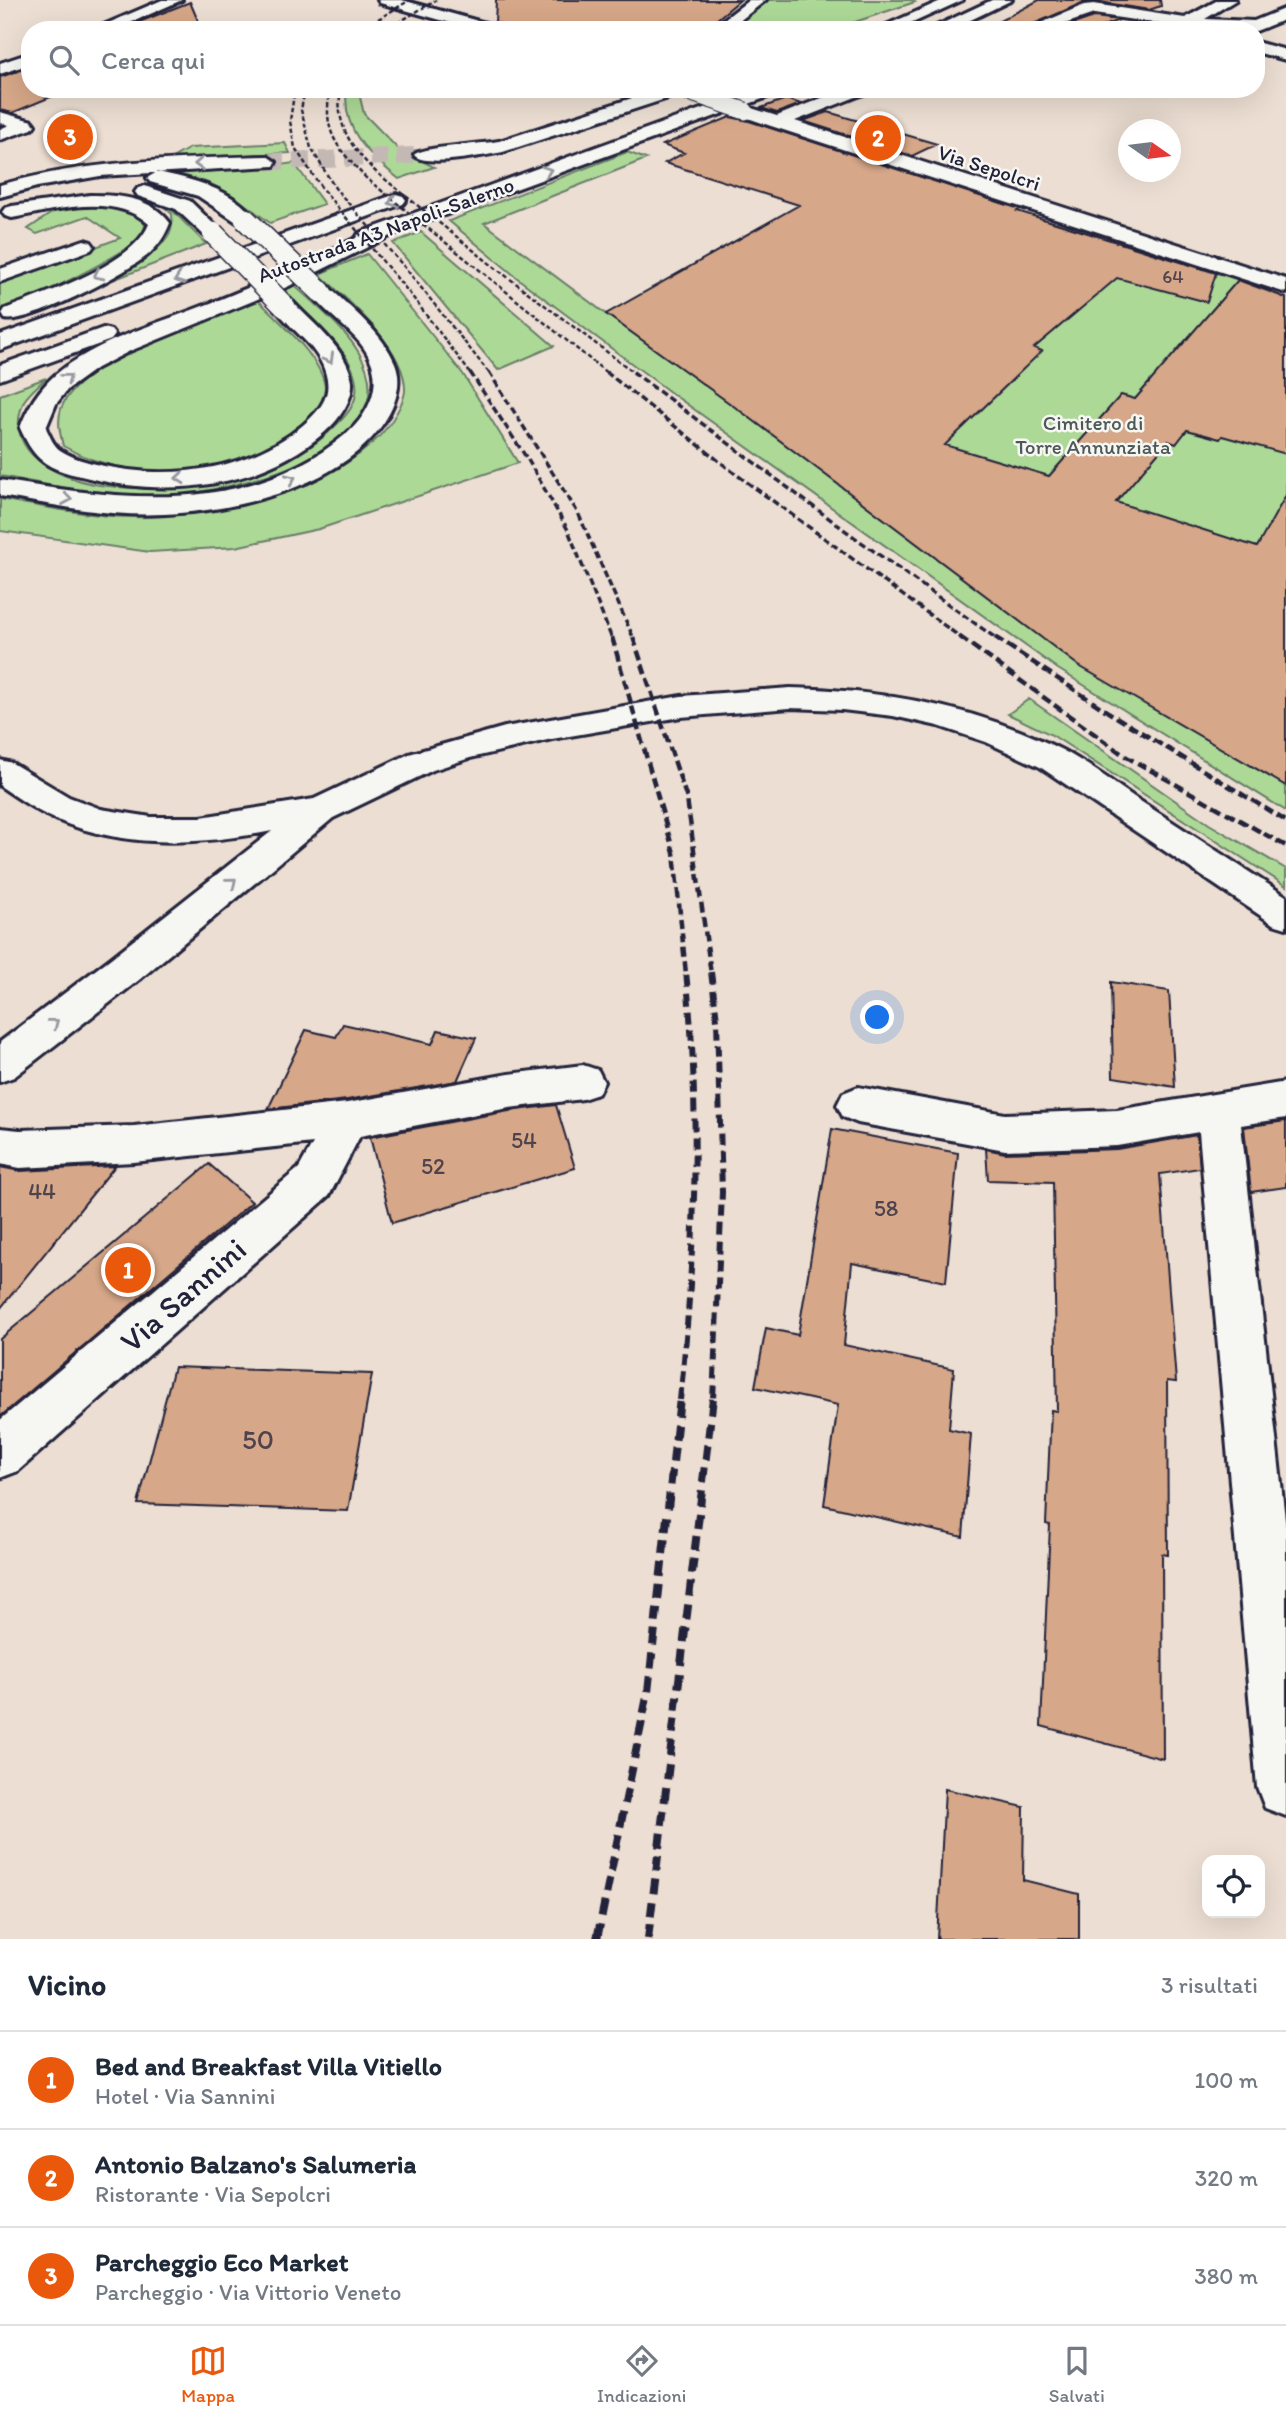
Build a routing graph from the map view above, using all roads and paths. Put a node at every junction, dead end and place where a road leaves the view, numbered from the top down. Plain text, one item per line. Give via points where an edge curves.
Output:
1 (175, 0) edge
2 (385, 0) edge
3 (759, 0) edge
4 (956, 0) edge
5 (1005, 0) edge
6 (1229, 0) edge
7 (1286, 13) edge
8 (122, 21) edge
9 (480, 21) edge
10 (730, 21) edge
11 (905, 21) edge
12 (957, 21) edge
13 (1056, 21) edge
14 (1145, 21) edge
15 (1193, 21) edge
16 (1265, 22) edge
17 (1286, 22) edge
18 (1265, 31) edge
19 (1265, 49) edge
20 (1286, 55) edge
21 (21, 61) edge
22 (0, 69) edge
23 (651, 98) edge
24 (686, 98) edge
25 (706, 98) edge
26 (748, 98) edge
27 (837, 98) edge
28 (0, 118) edge
29 (777, 122) junction
30 (0, 135) edge
31 (423, 155) tunnel mouth
32 (267, 162) tunnel mouth
33 (471, 173) dead end
34 (0, 191) edge
35 (419, 192) dead end
36 (4, 209) edge
37 (391, 228) junction
38 (84, 246) dead end
39 (0, 276) edge
40 (1286, 286) edge
41 (0, 320) edge
42 (0, 343) edge
43 (0, 373) edge
44 (0, 488) edge
45 (0, 771) edge
46 (324, 808) junction
47 (1286, 914) edge
48 (0, 1065) edge
49 (583, 1082) dead end
50 (1286, 1100) edge
51 (858, 1105) dead end
52 (1218, 1111) junction
53 (346, 1121) junction
54 (0, 1146) edge
55 (0, 1453) edge
56 (1286, 1787) edge

1 - 8 main road
2 - 9 main road
3 - 10 main road
4 - 11 main road
5 - 12 main road
6 - 15 main road
7 - 16 main road
13 - 14 main road via 1082,11
17 - 18 main road
19 - 20 main road
21 - 22 main road
23 - 31 main road via 503,146
24 - 33 main road, Autostrada A3 Napoli-Salerno
25 - 29 main road, Via Sepolcri, bridge
37 -> 26 main road, Autostrada A3 Napoli-Salerno
27 - 29 main road
28 - 30 main road via 26,125
29 - 40 main road, Via Sepolcri
32 -> 34 main road via 96,168 47,176
35 -> 42 main road, Autostrada A3 Napoli-Salerno
36 -> 37 main road, bridge via 80,192 137,190 170,199 213,233 285,307 324,349 338,374 340,391 331,411 298,442 236,470 165,480 99,474 51,456 33,428 39,408 53,390 83,367 128,344 295,277
36 -> 41 main road via 116,203 149,211 160,223 160,232 125,262
44 -> 36 main road, bridge via 133,506 177,505 282,483 351,445 371,424 384,400 386,377 377,351 321,292 245,219 217,195 199,187 154,177 69,181
37 - 43 main road, Autostrada A3 Napoli-Salerno
38 - 39 main road
45 - 46 main road via 74,814 136,830 220,830
46 - 47 main road via 433,757 559,726 697,704 805,696 866,701 963,721 1031,748
48 -> 46 main road
49 - 53 main road
50 - 52 main road
51 - 52 main road via 1005,1132 1117,1128
52 - 56 main road
53 - 54 main road via 134,1144
53 - 55 main road, Via Sannini via 314,1182

